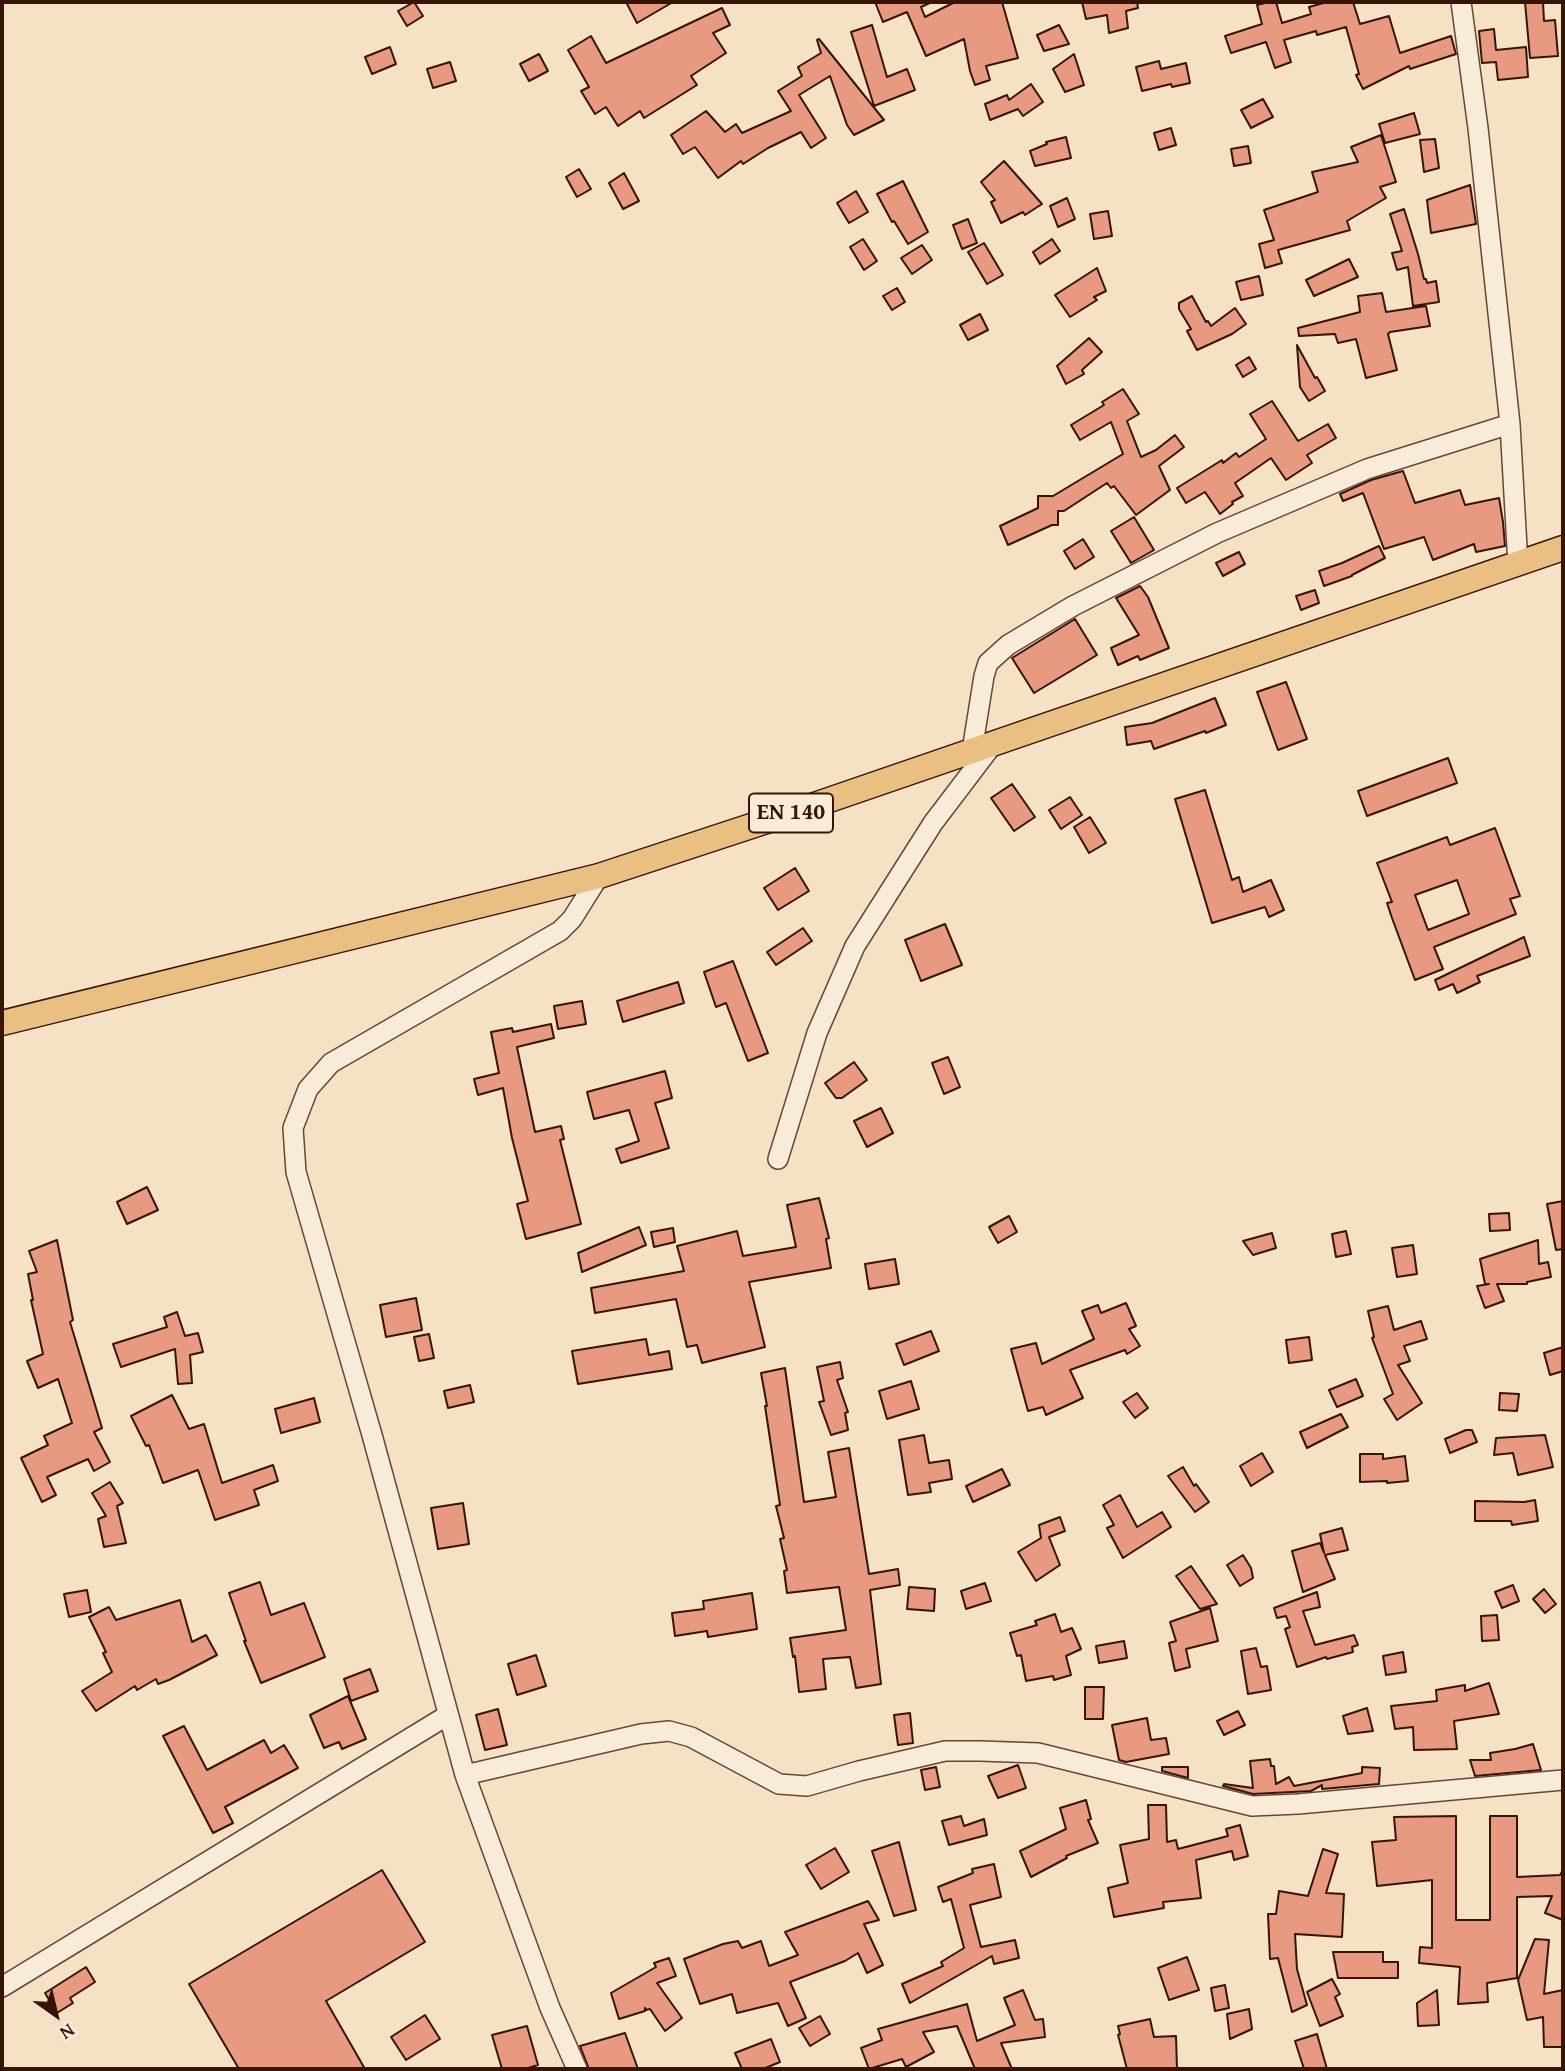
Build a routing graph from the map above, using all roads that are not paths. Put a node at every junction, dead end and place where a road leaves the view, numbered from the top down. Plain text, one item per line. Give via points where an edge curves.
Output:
1 (1461, 2) edge
2 (1510, 424) junction
3 (1563, 548) edge
4 (1518, 565) junction
5 (983, 747) junction
6 (599, 876) junction
7 (2, 1023) edge
8 (778, 1160) dead end
9 (448, 1715) junction
10 (466, 1775) junction
11 (1563, 1780) edge
12 (2, 1987) edge
13 (577, 2069) edge

1 - 2 street
2 - 4 street
2 - 5 street via 1367,469 1217,533 1073,606 1008,645 988,663 984,676
3 - 4 main road, EN 140
4 - 5 main road, EN 140
5 - 6 main road, EN 140
5 - 8 street via 855,946 817,1033
6 - 7 main road, EN 140
6 - 9 street via 560,931 331,1063 308,1089 293,1128 296,1172
9 - 10 street
9 - 12 street
10 - 11 street via 669,1731 691,1737 779,1784 807,1786 945,1751 1038,1753 1252,1806
10 - 13 street via 550,2008

